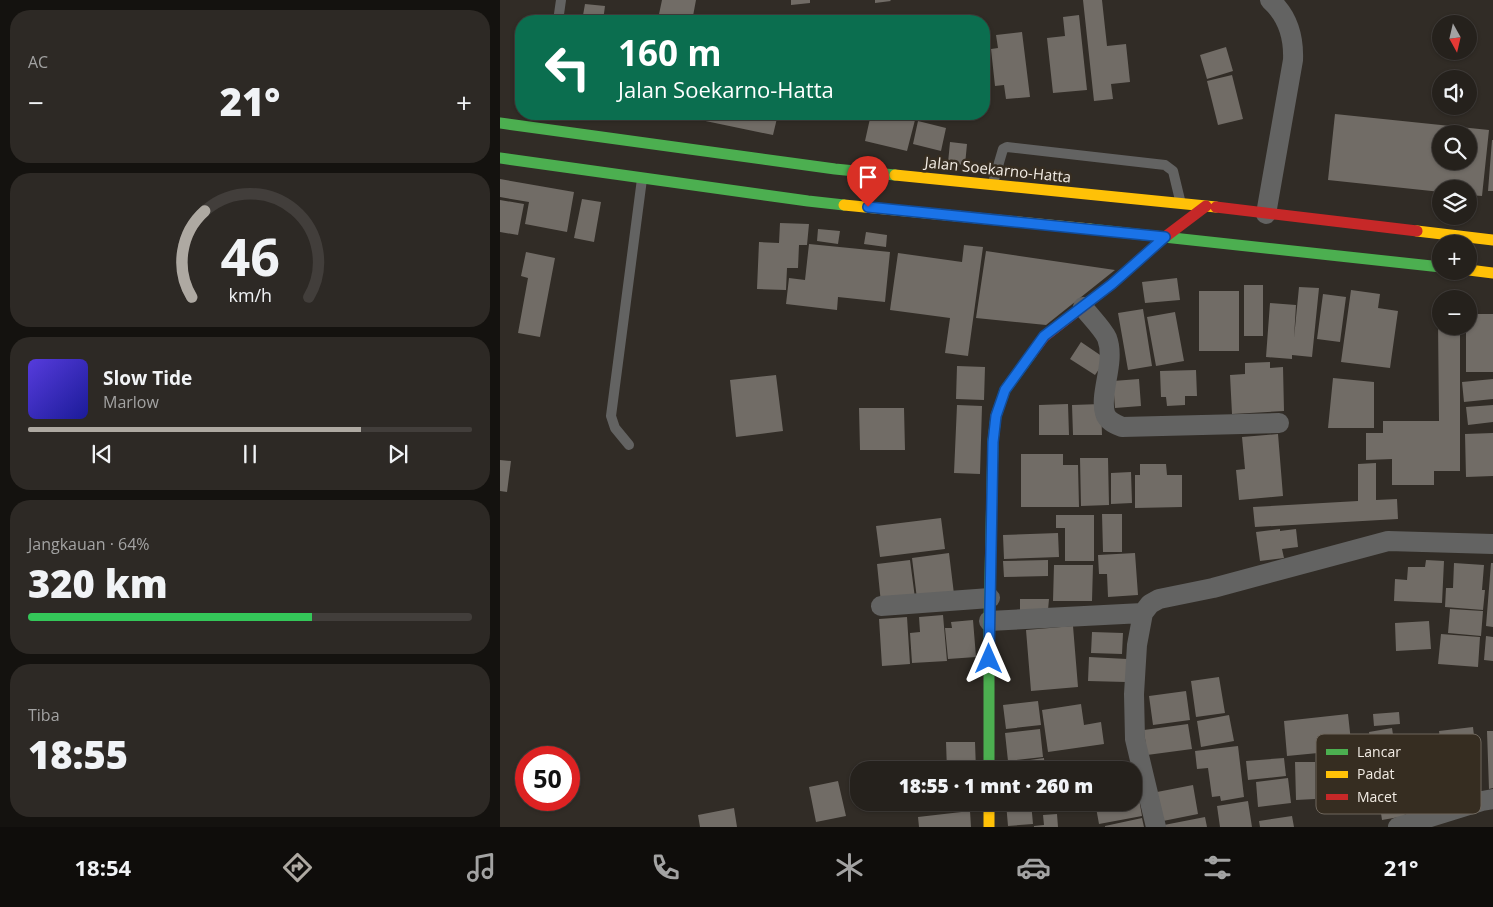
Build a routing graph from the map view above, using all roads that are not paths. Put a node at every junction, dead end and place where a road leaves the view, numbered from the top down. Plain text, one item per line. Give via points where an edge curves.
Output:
1 (561, 0) edge
2 (1270, 0) edge
3 (559, 15) edge
4 (500, 123) edge
5 (500, 158) edge
6 (642, 178) junction
7 (992, 184) junction
8 (1181, 203) junction
9 (1206, 206) junction
10 (1266, 214) junction
11 (1165, 237) junction
12 (1493, 240) edge
13 (1432, 266) edge
14 (1477, 271) edge
15 (1493, 273) edge
16 (1083, 307) junction
17 (1279, 423) dead end
18 (630, 444) dead end
19 (1493, 544) edge
20 (990, 598) junction
21 (881, 606) dead end
22 (1143, 613) junction
23 (989, 622) junction
24 (989, 761) edge
25 (1493, 799) edge
26 (1481, 803) edge
27 (989, 811) edge
28 (1442, 814) edge
29 (989, 827) edge
30 (1156, 827) edge
31 (1398, 827) edge

1 - 3 lane
2 - 10 street via 1288,25 1294,42
4 - 7 main road, Jalan Soekarno-Hatta via 545,125 835,168
5 - 6 main road
6 - 11 main road via 808,201
6 - 18 lane via 610,416 615,428
7 - 8 main road, Jalan Soekarno-Hatta
7 - 8 lane via 1003,149 1007,147 1165,165 1173,171
8 - 9 main road, Jalan Soekarno-Hatta
9 - 10 main road, Jalan Soekarno-Hatta
9 - 11 main road
10 - 12 main road, Jalan Soekarno-Hatta
11 - 13 main road
11 - 16 main road
14 - 15 main road
16 - 17 street via 1107,338 1110,361 1104,404 1105,414 1113,424 1122,427
16 - 20 main road via 1044,336 1005,390 996,416
19 - 22 street via 1388,541 1213,588 1159,599
20 - 21 street
20 - 23 main road
22 - 23 street
22 - 30 street via 1137,645 1135,739
23 - 24 main road
25 - 26 street
27 - 29 main road
28 - 31 street

